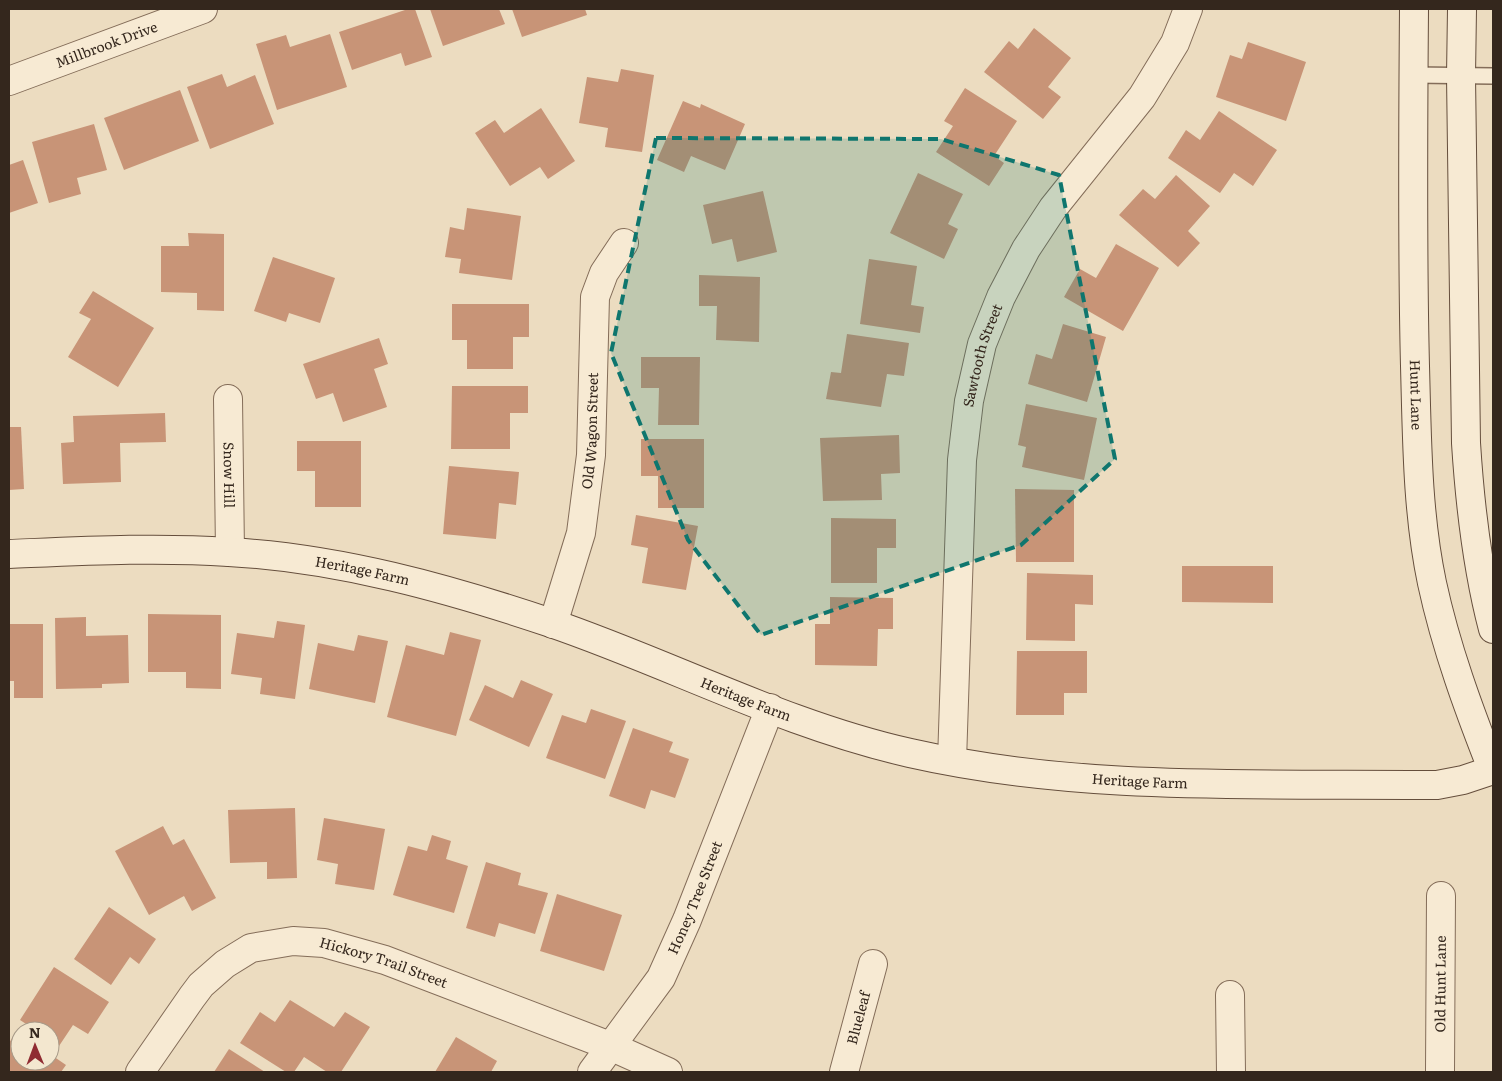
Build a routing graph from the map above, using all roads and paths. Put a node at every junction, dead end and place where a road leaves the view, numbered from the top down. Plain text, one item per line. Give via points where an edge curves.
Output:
1 (203, 9) edge
2 (1188, 9) edge
3 (1414, 9) edge
4 (1462, 9) edge
5 (1414, 75) junction
6 (1461, 76) junction
7 (1493, 76) edge
8 (9, 81) edge
9 (624, 242) dead end
10 (228, 399) dead end
11 (230, 552) junction
12 (9, 554) edge
13 (553, 624) junction
14 (1493, 630) edge
15 (770, 708) junction
16 (952, 761) junction
17 (1493, 771) edge
18 (1441, 896) dead end
19 (873, 964) dead end
20 (1230, 995) dead end
21 (610, 1046) junction
22 (140, 1072) edge
23 (592, 1072) edge
24 (668, 1072) edge
25 (844, 1072) edge
26 (1231, 1072) edge
27 (1440, 1072) edge

1 - 8 street, Millbrook Drive
2 - 16 street, Sawtooth Street via 1174,43 1142,97 1053,208 1026,249 982,344 969,401 962,460
3 - 5 street, Hunt Lane
4 - 6 street
5 - 6 lane
5 - 17 street, Hunt Lane via 1413,263 1418,456 1425,538 1432,582 1450,653
6 - 7 lane
6 - 14 street via 1466,443 1476,545
9 - 13 street, Old Wagon Street via 604,273 595,297 591,455 581,533
10 - 11 street, Snow Hill
11 - 12 street, Heritage Farm via 140,550
11 - 13 street, Heritage Farm via 314,561 367,571 449,591
13 - 15 street, Heritage Farm
15 - 16 street, Heritage Farm via 832,733
15 - 21 street, Honey Tree Street via 661,978
16 - 17 street, Heritage Farm via 1018,772 1125,782 1437,785
18 - 27 street, Old Hunt Lane
19 - 25 street, Blueleaf
20 - 26 street
21 - 22 street, Hickory Trail Street via 385,960 324,943 293,941 251,948 224,964 201,985
21 - 23 street, Honey Tree Street
21 - 24 street, Hickory Trail Street

